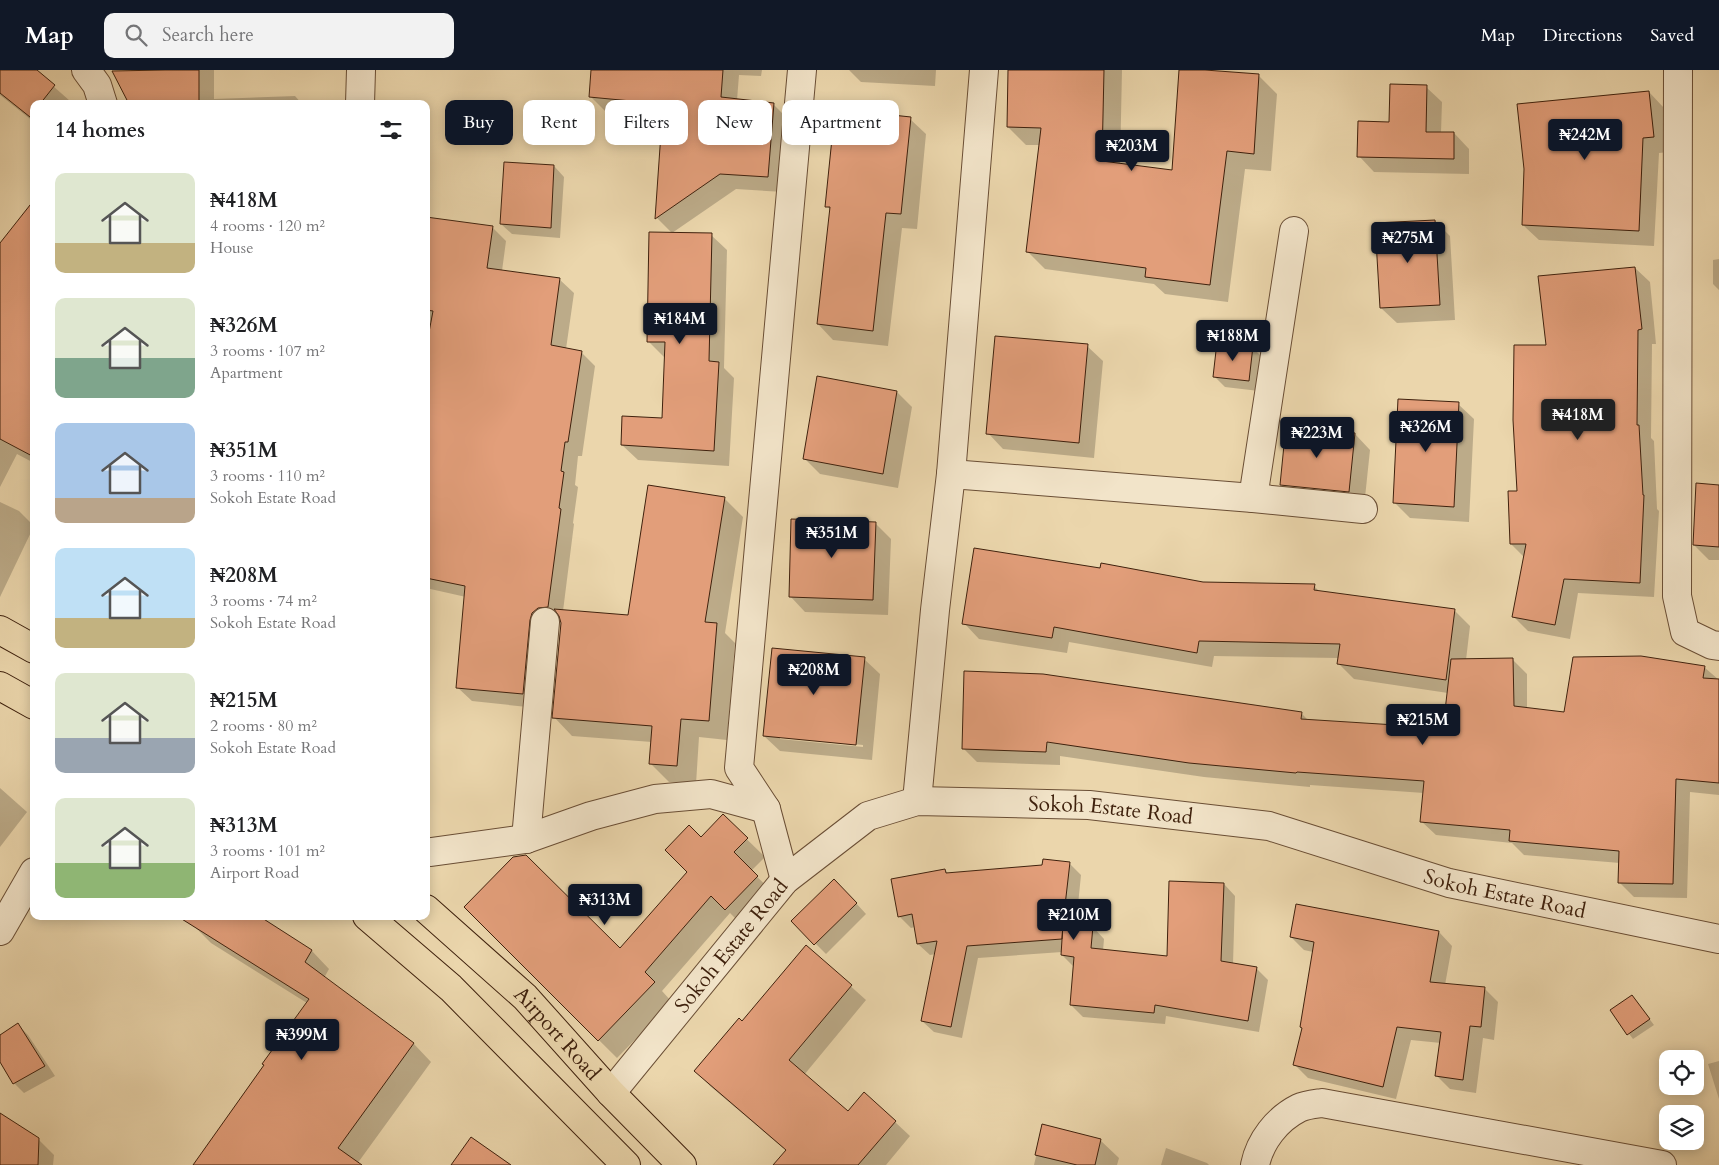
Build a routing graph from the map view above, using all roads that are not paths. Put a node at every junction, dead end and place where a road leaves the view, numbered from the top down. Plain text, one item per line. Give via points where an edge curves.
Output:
1 (86, 70) edge
2 (361, 70) edge
3 (802, 70) edge
4 (984, 70) edge
5 (1678, 70) edge
6 (102, 100) edge
7 (360, 100) edge
8 (1294, 231) dead end
9 (951, 474) junction
10 (1253, 498) junction
11 (1364, 509) dead end
12 (545, 622) dead end
13 (0, 630) edge
14 (1719, 646) edge
15 (30, 647) edge
16 (0, 686) edge
17 (30, 703) edge
18 (917, 801) junction
19 (766, 809) junction
20 (526, 839) junction
21 (431, 852) dead end
22 (30, 879) edge
23 (785, 880) junction
24 (430, 913) edge
25 (372, 920) edge
26 (0, 932) edge
27 (1719, 939) edge
28 (612, 1093) junction
29 (626, 1165) edge
30 (682, 1165) edge
31 (1255, 1165) edge
32 (1662, 1165) edge

1 - 6 street via 97,85
2 - 7 street
3 - 19 street via 739,768
4 - 9 street
5 - 14 street via 1677,596 1685,632
8 - 10 street
9 - 10 street
9 - 18 street
10 - 11 street
12 - 20 street
13 - 15 main road
16 - 17 main road
18 - 23 street, Sokoh Estate Road via 868,816
18 - 27 street, Sokoh Estate Road via 1089,805 1269,826 1449,883
19 - 20 street via 711,794 655,799 591,816
19 - 23 street
20 - 21 street
22 - 26 street
23 - 28 street, Sokoh Estate Road
24 - 28 main road, Airport Road via 525,997
25 - 29 main road, Airport Road via 451,988
28 - 30 main road, Airport Road
31 - 32 street via 1258,1151 1276,1125 1300,1108 1322,1103

